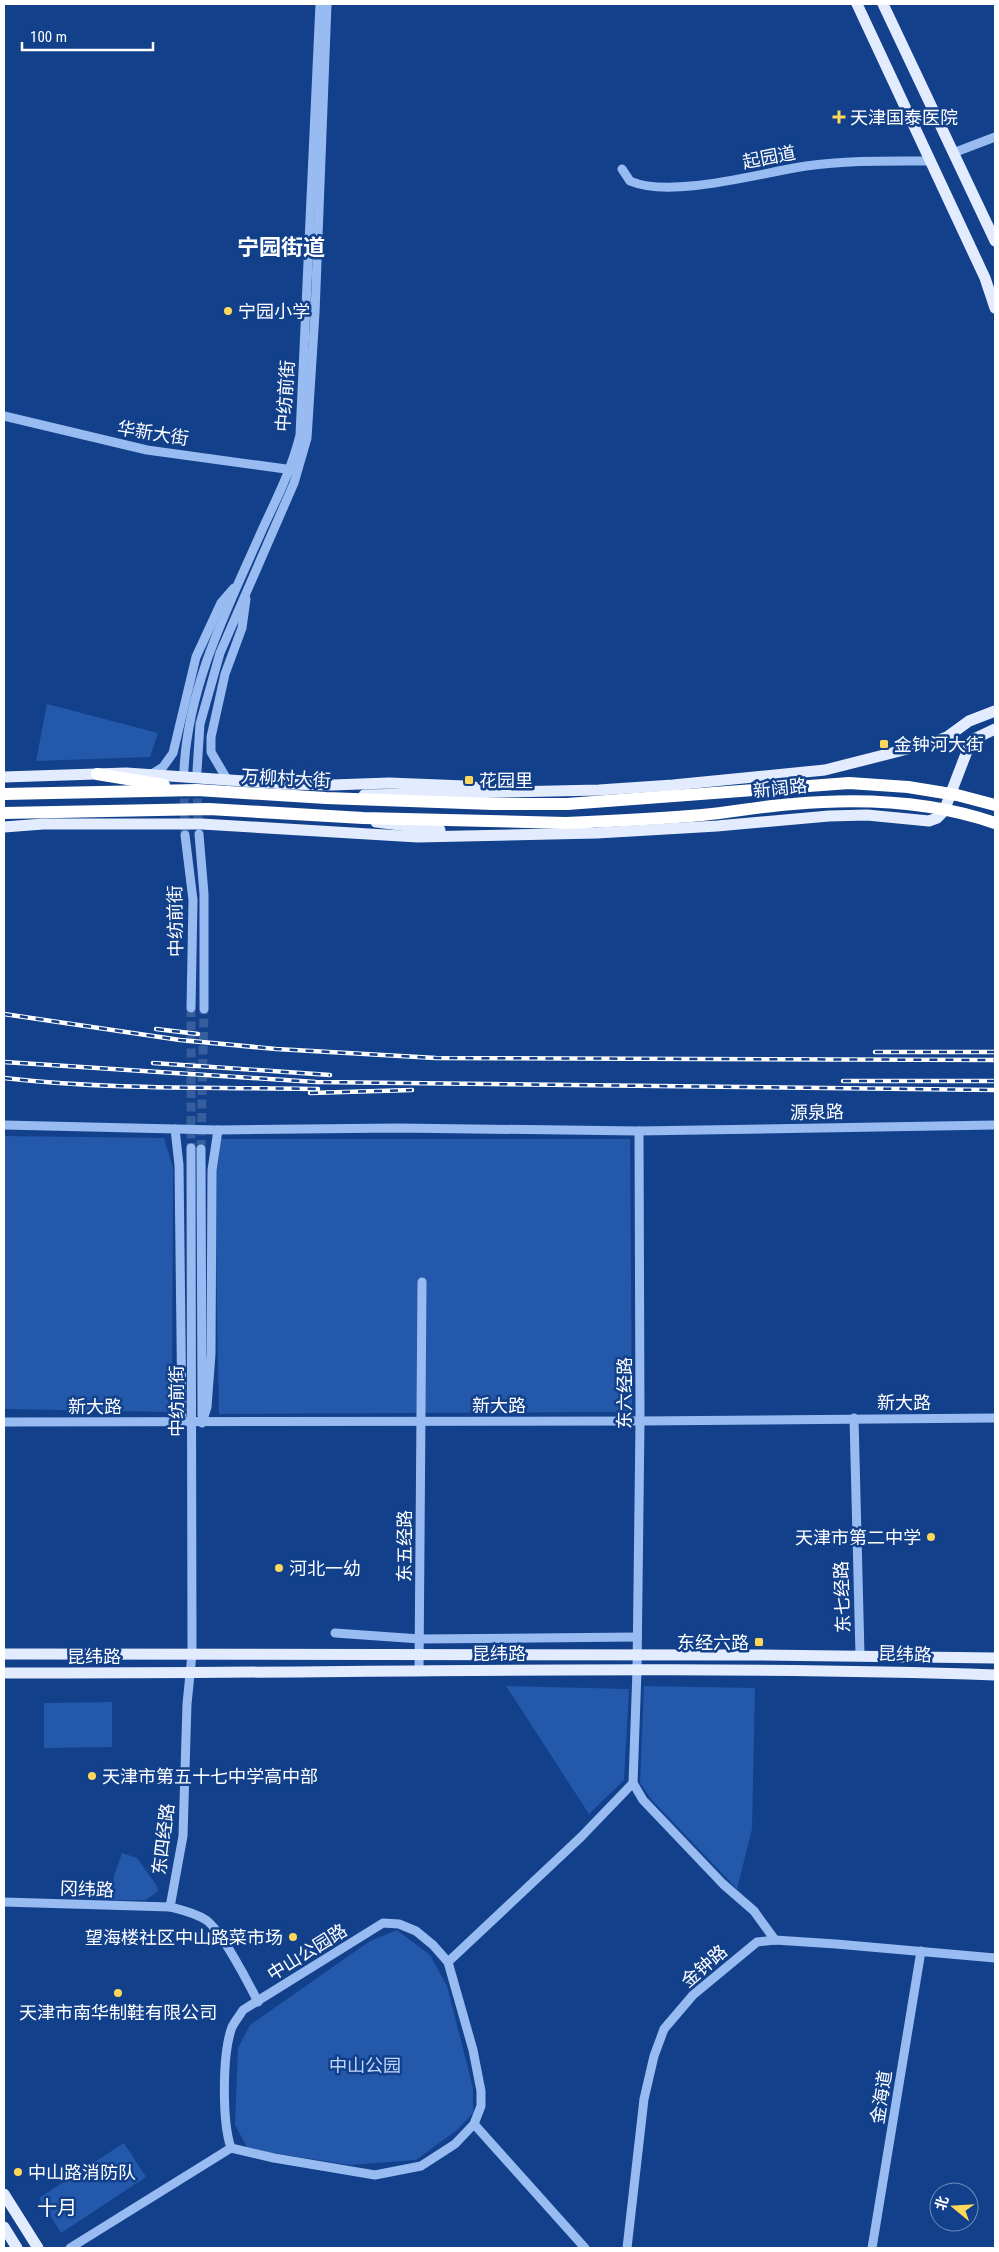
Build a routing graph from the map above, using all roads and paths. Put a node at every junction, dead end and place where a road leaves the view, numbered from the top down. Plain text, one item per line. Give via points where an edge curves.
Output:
1 (320, 4) edge
2 (327, 4) edge
3 (857, 4) edge
4 (886, 5) edge
5 (995, 137) edge
6 (953, 153) junction
7 (931, 161) junction
8 (622, 169) dead end
9 (995, 241) edge
10 (995, 308) edge
11 (4, 416) edge
12 (294, 470) junction
13 (236, 586) junction
14 (247, 592) junction
15 (995, 712) edge
16 (995, 729) edge
17 (184, 770) dead end
18 (197, 771) dead end
19 (97, 774) junction
20 (150, 775) junction
21 (4, 777) edge
22 (228, 781) junction
23 (197, 790) junction
24 (502, 792) junction
25 (4, 794) edge
26 (326, 798) junction
27 (567, 804) joint
28 (995, 805) edge
29 (192, 810) junction
30 (4, 813) edge
31 (363, 818) junction
32 (566, 823) joint
33 (995, 823) edge
34 (89, 824) junction
35 (4, 826) edge
36 (185, 834) tunnel mouth
37 (199, 834) tunnel mouth
38 (481, 835) junction
39 (191, 1008) tunnel mouth
40 (204, 1009) tunnel mouth
41 (4, 1125) edge
42 (995, 1125) edge
43 (175, 1129) junction
44 (218, 1130) junction
45 (639, 1131) junction
46 (192, 1148) tunnel mouth
47 (201, 1149) tunnel mouth
48 (422, 1282) dead end
49 (854, 1418) junction
50 (995, 1418) edge
51 (640, 1421) junction
52 (4, 1422) edge
53 (182, 1422) junction
54 (197, 1422) junction
55 (421, 1422) junction
56 (335, 1633) dead end
57 (637, 1637) junction
58 (420, 1639) junction
59 (4, 1654) edge
60 (192, 1654) junction
61 (419, 1655) junction
62 (637, 1655) junction
63 (860, 1655) junction
64 (995, 1658) edge
65 (419, 1670) junction
66 (637, 1670) junction
67 (4, 1673) edge
68 (190, 1673) junction
69 (995, 1675) edge
70 (633, 1783) junction
71 (4, 1902) edge
72 (170, 1907) junction
73 (775, 1940) junction
74 (921, 1950) junction
75 (995, 1958) edge
76 (448, 1962) junction
77 (258, 2002) junction
78 (474, 2124) junction
79 (231, 2148) junction
80 (4, 2194) edge
81 (4, 2227) edge
82 (17, 2248) edge
83 (38, 2248) edge
84 (70, 2248) edge
85 (585, 2248) edge
86 (627, 2248) edge
87 (872, 2248) edge

1 - 12 street, 中纺前街 via 302,416
2 - 12 street via 309,422 305,453
3 - 7 main road
4 - 6 main road
5 - 6 street
6 - 9 main road
7 - 8 street, 起园道 via 864,161 806,166 711,183 650,187 630,181
7 - 10 main road via 985,278
11 - 12 street, 华新大街 via 137,449
12 - 13 street, 中纺前街
12 - 14 street
13 - 17 street, 中纺前街 via 198,686 187,734
13 - 20 street via 220,603 196,657 173,753 163,767
14 - 18 street via 209,687 200,724
14 - 22 street via 242,628 225,674 210,737 211,752
15 - 24 main road via 969,721 930,743 825,770 608,790
16 - 38 main road via 976,738 969,746 944,810 929,821 867,815 829,816 597,834
19 - 20 main road
19 - 21 main road
19 - 23 highway
20 - 22 main road
22 - 24 main road via 332,785 438,784
23 - 25 highway, 万柳村大街
23 - 26 highway, 万柳村大街
24 - 26 main road
26 - 27 highway, 万柳村大街
27 - 28 highway, 新阔路, bridge via 849,783 908,787
29 - 30 highway, 万柳村大街
29 - 31 highway, 万柳村大街
29 - 34 main road
31 - 32 highway, 万柳村大街
31 - 38 main road via 385,824
32 - 33 highway, 新阔路, bridge via 654,819 838,801 935,808
34 - 35 main road
34 - 38 main road via 211,825 418,837
36 - 39 street, 中纺前街 via 194,900
37 - 40 street via 204,894
41 - 43 street, 源泉路
42 - 45 street, 源泉路
43 - 44 street, 源泉路
43 - 53 street via 179,1165
44 - 45 street, 源泉路
44 - 54 street via 212,1170 207,1407
45 - 51 street, 东六经路
46 - 54 street, 中纺前街
47 - 54 street
48 - 55 street, 东五经路
49 - 50 street, 新大路
49 - 51 street, 新大路
49 - 63 street, 东七经路
51 - 55 street, 新大路
51 - 57 street, 东六经路
52 - 53 street, 新大路
53 - 54 street, 新大路
54 - 55 street, 新大路
54 - 60 street, 中纺前街
55 - 58 street, 东五经路
56 - 58 street
57 - 58 street
57 - 62 street, 东六经路
58 - 61 street, 东五经路
59 - 60 main road, 昆纬路
60 - 61 main road, 昆纬路
60 - 68 street, 东四经路
61 - 62 main road, 昆纬路
61 - 65 street, 东五经路
62 - 63 main road, 昆纬路
62 - 66 street, 东六经路
63 - 64 main road, 昆纬路
65 - 66 main road, 昆纬路
65 - 68 main road, 昆纬路
66 - 69 main road, 昆纬路 via 860,1670
66 - 70 street, 东六经路
67 - 68 main road, 昆纬路
68 - 72 street, 东四经路 via 183,1836
70 - 73 street via 643,1800 723,1884 754,1911
70 - 76 street
71 - 72 street, 冈纬路
72 - 77 street, 冈纬路 via 208,1921
73 - 74 street, 金钟路
73 - 86 street, 金钟路 via 757,1942 693,1995 664,2029 644,2099
74 - 75 street, 金钟路
74 - 87 street, 金海道
76 - 77 street, 中山公园路 via 416,1931 399,1924 384,1923
76 - 78 street via 481,2091 481,2106
77 - 79 street, 中山公园路 via 244,2010 233,2026 229,2047 225,2111
78 - 79 street via 455,2144 421,2166 375,2175
78 - 85 street
79 - 84 street
80 - 83 main road
81 - 82 main road

